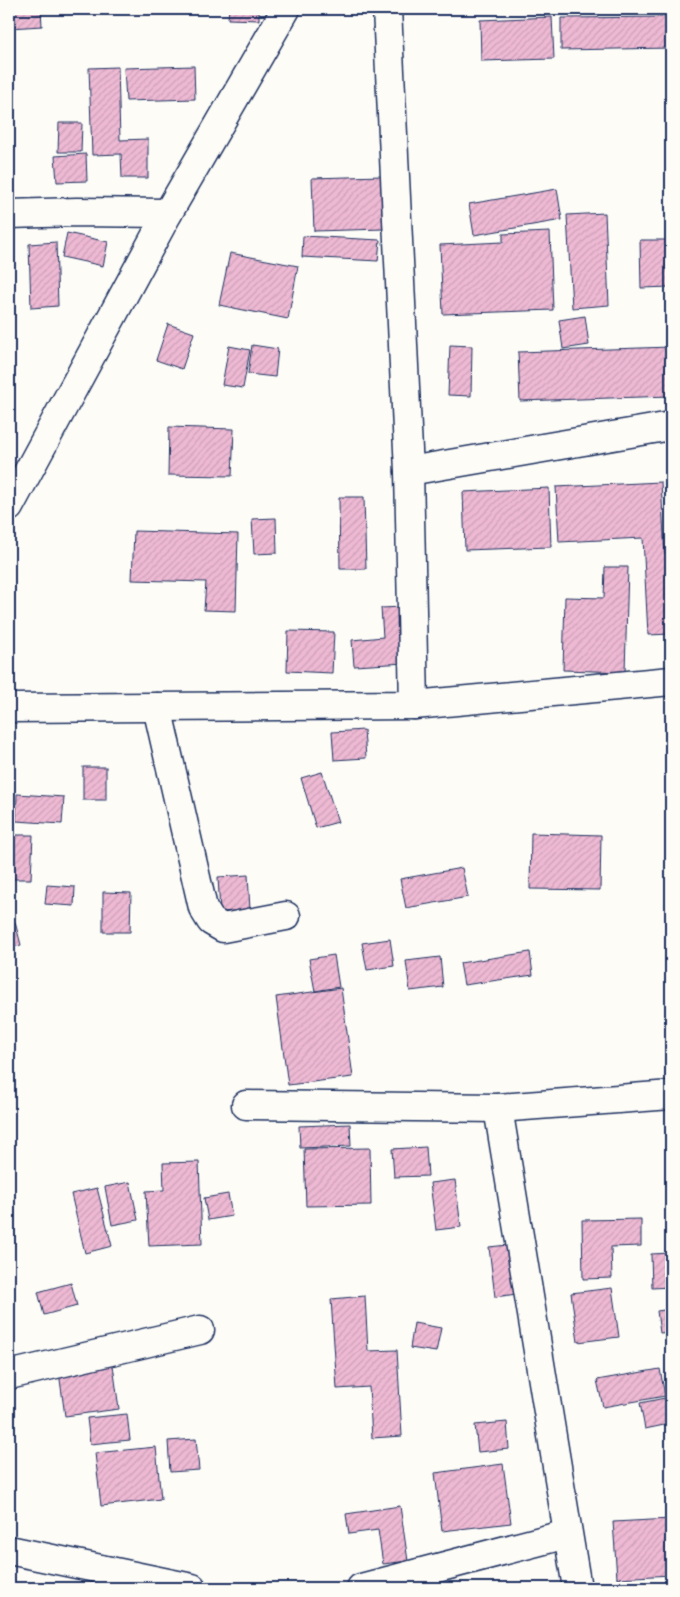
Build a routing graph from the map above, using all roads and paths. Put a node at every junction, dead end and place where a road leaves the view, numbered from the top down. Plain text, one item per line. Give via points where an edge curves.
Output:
1 (286, 9) edge
2 (387, 9) edge
3 (168, 213) junction
4 (9, 214) edge
5 (671, 426) edge
6 (409, 471) junction
7 (9, 507) edge
8 (671, 681) edge
9 (414, 705) junction
10 (157, 707) junction
11 (9, 708) edge
12 (286, 916) dead end
13 (671, 1095) edge
14 (246, 1105) dead end
15 (498, 1108) junction
16 (200, 1330) dead end
17 (9, 1375) edge
18 (567, 1534) junction
19 (9, 1550) edge
20 (192, 1588) edge
21 (361, 1588) edge
22 (577, 1588) edge

1 - 3 street
2 - 6 street
3 - 4 street
3 - 7 street
5 - 6 street
6 - 9 street
8 - 9 street
9 - 10 street
10 - 11 street
10 - 12 street via 203,908 211,921 223,928
13 - 15 street
14 - 15 street
15 - 18 street
16 - 17 street
18 - 21 street
18 - 22 street
19 - 20 street

